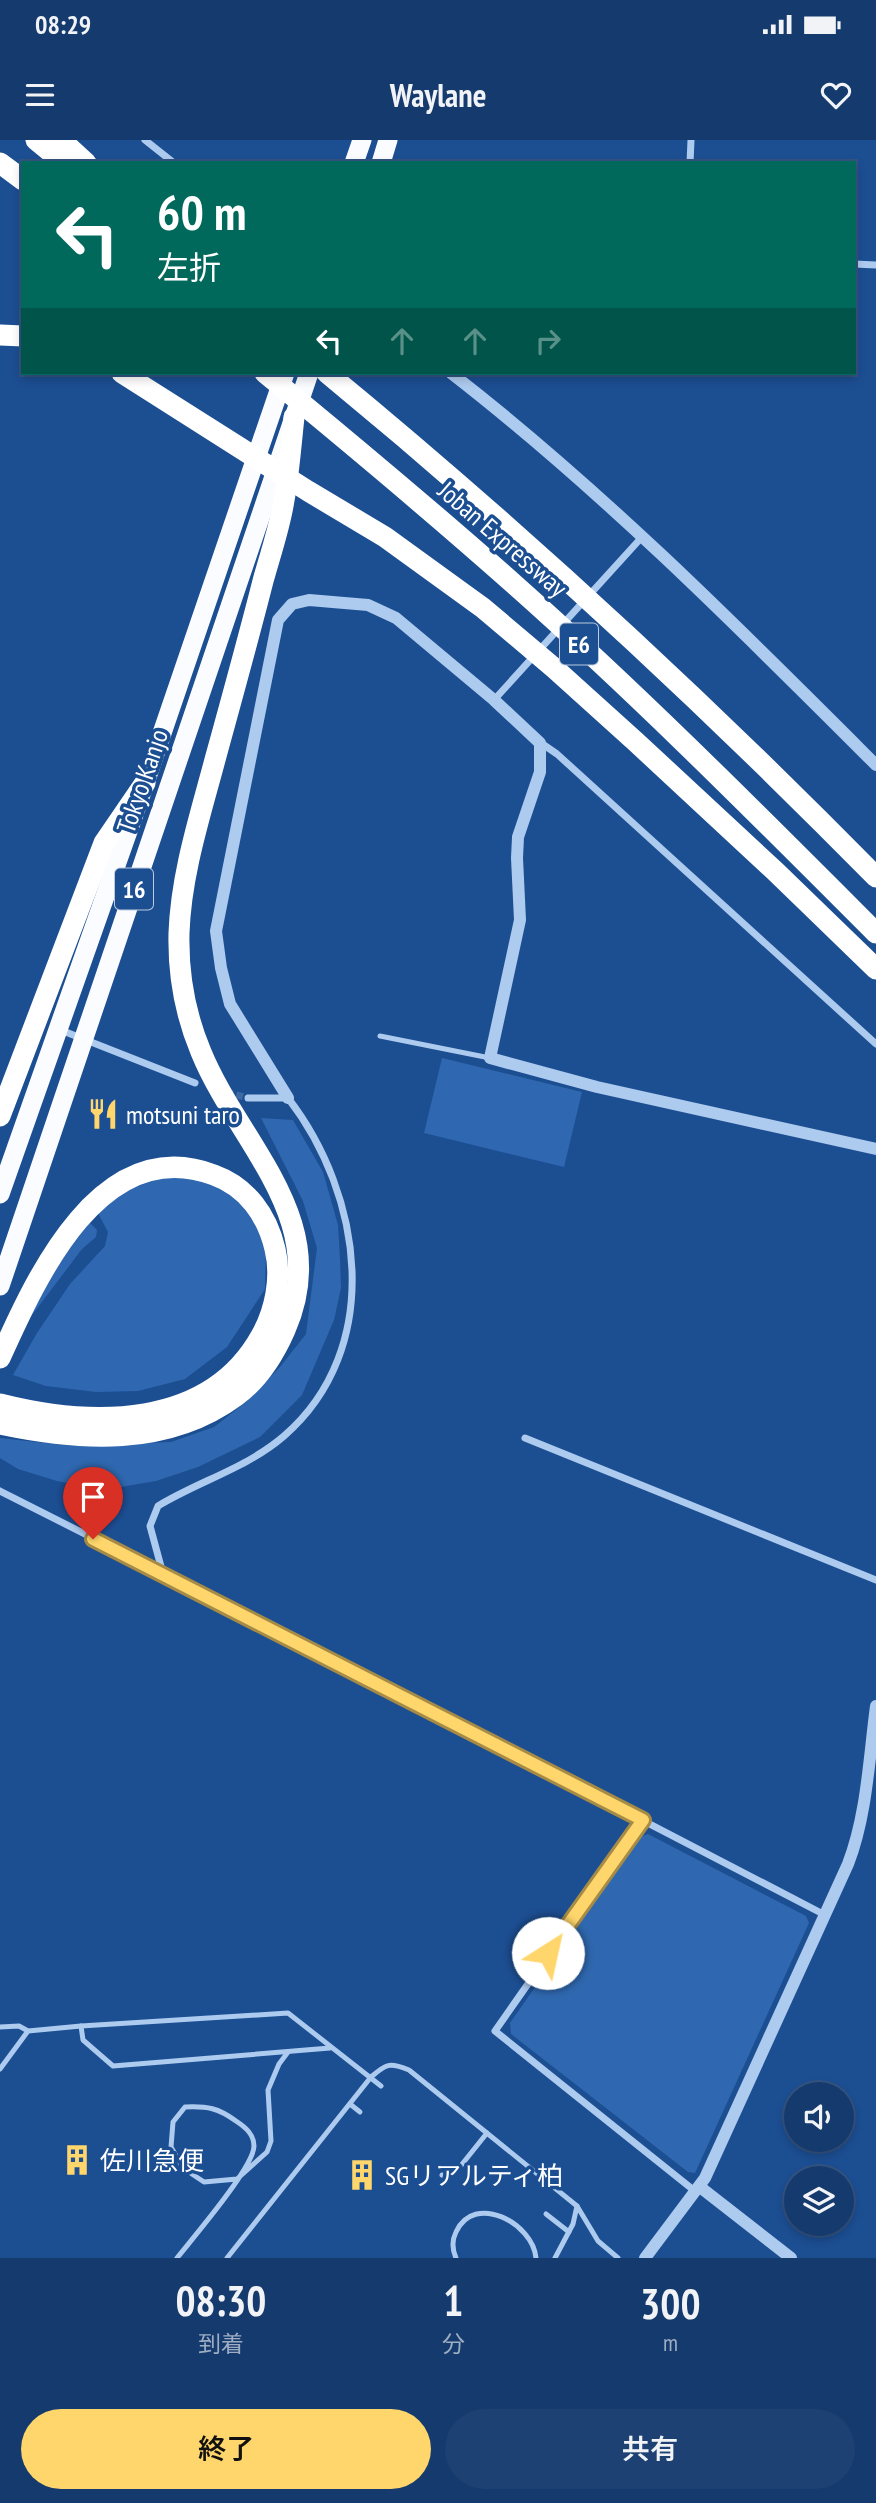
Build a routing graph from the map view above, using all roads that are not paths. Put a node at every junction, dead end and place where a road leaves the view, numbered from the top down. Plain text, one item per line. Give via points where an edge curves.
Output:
1 (36, 140) edge
2 (61, 140) edge
3 (145, 140) edge
4 (362, 140) edge
5 (388, 140) edge
6 (691, 140) edge
7 (62, 161) edge
8 (84, 161) edge
9 (171, 161) edge
10 (355, 161) edge
11 (382, 161) edge
12 (691, 161) edge
13 (0, 163) edge
14 (21, 179) edge
15 (856, 264) edge
16 (876, 265) edge
17 (0, 335) edge
18 (21, 336) edge
19 (125, 375) edge
20 (267, 375) edge
21 (284, 375) edge
22 (308, 375) edge
23 (329, 375) edge
24 (454, 375) edge
25 (294, 417) joint
26 (275, 496) junction
27 (642, 537) junction
28 (494, 700) junction
29 (540, 743) junction
30 (876, 765) edge
31 (145, 783) junction
32 (876, 877) edge
33 (876, 933) edge
34 (876, 969) edge
35 (57, 1028) junction
36 (380, 1035) dead end
37 (84, 1038) junction
38 (876, 1044) edge
39 (490, 1058) junction
40 (195, 1083) dead end
41 (248, 1098) tunnel mouth
42 (288, 1098) junction
43 (0, 1116) edge
44 (876, 1149) edge
45 (0, 1195) edge
46 (0, 1286) edge
47 (0, 1359) edge
48 (1, 1411) edge
49 (525, 1438) dead end
50 (0, 1491) edge
51 (163, 1574) junction
52 (876, 1580) edge
53 (876, 1706) edge
54 (643, 1820) junction
55 (825, 1915) junction
56 (81, 2026) junction
57 (0, 2027) edge
58 (27, 2031) junction
59 (330, 2048) junction
60 (288, 2052) junction
61 (0, 2069) edge
62 (371, 2077) junction
63 (381, 2085) dead end
64 (350, 2104) junction
65 (360, 2112) dead end
66 (487, 2133) junction
67 (442, 2175) dead end
68 (698, 2189) junction
69 (577, 2206) junction
70 (546, 2214) dead end
71 (569, 2232) junction
72 (608, 2250) junction
73 (177, 2258) edge
74 (227, 2258) edge
75 (456, 2258) edge
76 (536, 2258) edge
77 (555, 2258) edge
78 (602, 2258) edge
79 (618, 2258) edge
80 (645, 2258) edge
81 (791, 2258) edge

1 - 7 highway
2 - 8 highway
3 - 9 street
4 - 10 highway
5 - 11 highway
6 - 12 street
13 - 14 highway
15 - 16 street
17 - 18 highway
19 - 34 highway via 385,537 482,608 646,751
20 - 33 highway, Joban Expressway / E6 via 516,586 649,709
21 - 31 highway, Tokyo Kanjo / 16
22 - 25 highway
23 - 32 highway, Joban Expressway / E6 via 681,685
24 - 27 street
25 - 26 highway
26 - 37 highway, Tokyo Kanjo / 16 via 226,618
26 - 48 highway via 189,860 179,931 181,983 201,1053 276,1183 292,1222 298,1265 292,1314 271,1356 242,1392 185,1424 131,1435 62,1435
27 - 28 street
27 - 30 street
28 - 29 street
28 - 42 street via 396,618 368,605 309,600 292,604 278,620 216,930 230,1004
29 - 38 street
29 - 39 street via 540,772 518,837 517,940
31 - 35 highway, Tokyo Kanjo / 16
31 - 43 highway via 104,843
35 - 37 street
35 - 45 highway, Tokyo Kanjo / 16
36 - 39 lane
37 - 40 street
37 - 46 highway, Tokyo Kanjo / 16
39 - 44 street
41 - 42 street
42 - 51 street via 323,1153 348,1226 353,1261 347,1331 327,1386 284,1436 257,1456 158,1506 150,1526
47 - 48 highway via 61,1242 87,1210 117,1185 161,1168 203,1170 246,1194 260,1210 276,1251 274,1302 268,1322 244,1362 210,1392 136,1416
49 - 52 street
50 - 51 street
51 - 54 street
53 - 55 street via 855,1847
54 - 55 street
54 - 68 street via 495,2031
55 - 68 street
56 - 58 lane
56 - 59 lane via 288,2013
56 - 60 lane via 83,2040 113,2066
57 - 58 lane via 19,2026
58 - 61 lane
59 - 60 lane
59 - 62 lane
60 - 73 lane via 268,2090 271,2141 267,2152 237,2179 204,2182 183,2168 171,2147 173,2122 185,2107 207,2106 248,2129 254,2146 248,2163
62 - 63 lane
62 - 64 lane
62 - 66 lane via 384,2065 409,2070
64 - 65 lane
64 - 74 lane
66 - 67 lane via 456,2174
66 - 69 lane
68 - 80 street
68 - 81 street
69 - 71 lane
69 - 72 lane
70 - 71 lane
71 - 77 lane
72 - 78 lane
72 - 79 lane
75 - 76 lane via 453,2238 472,2214 500,2215 522,2231

